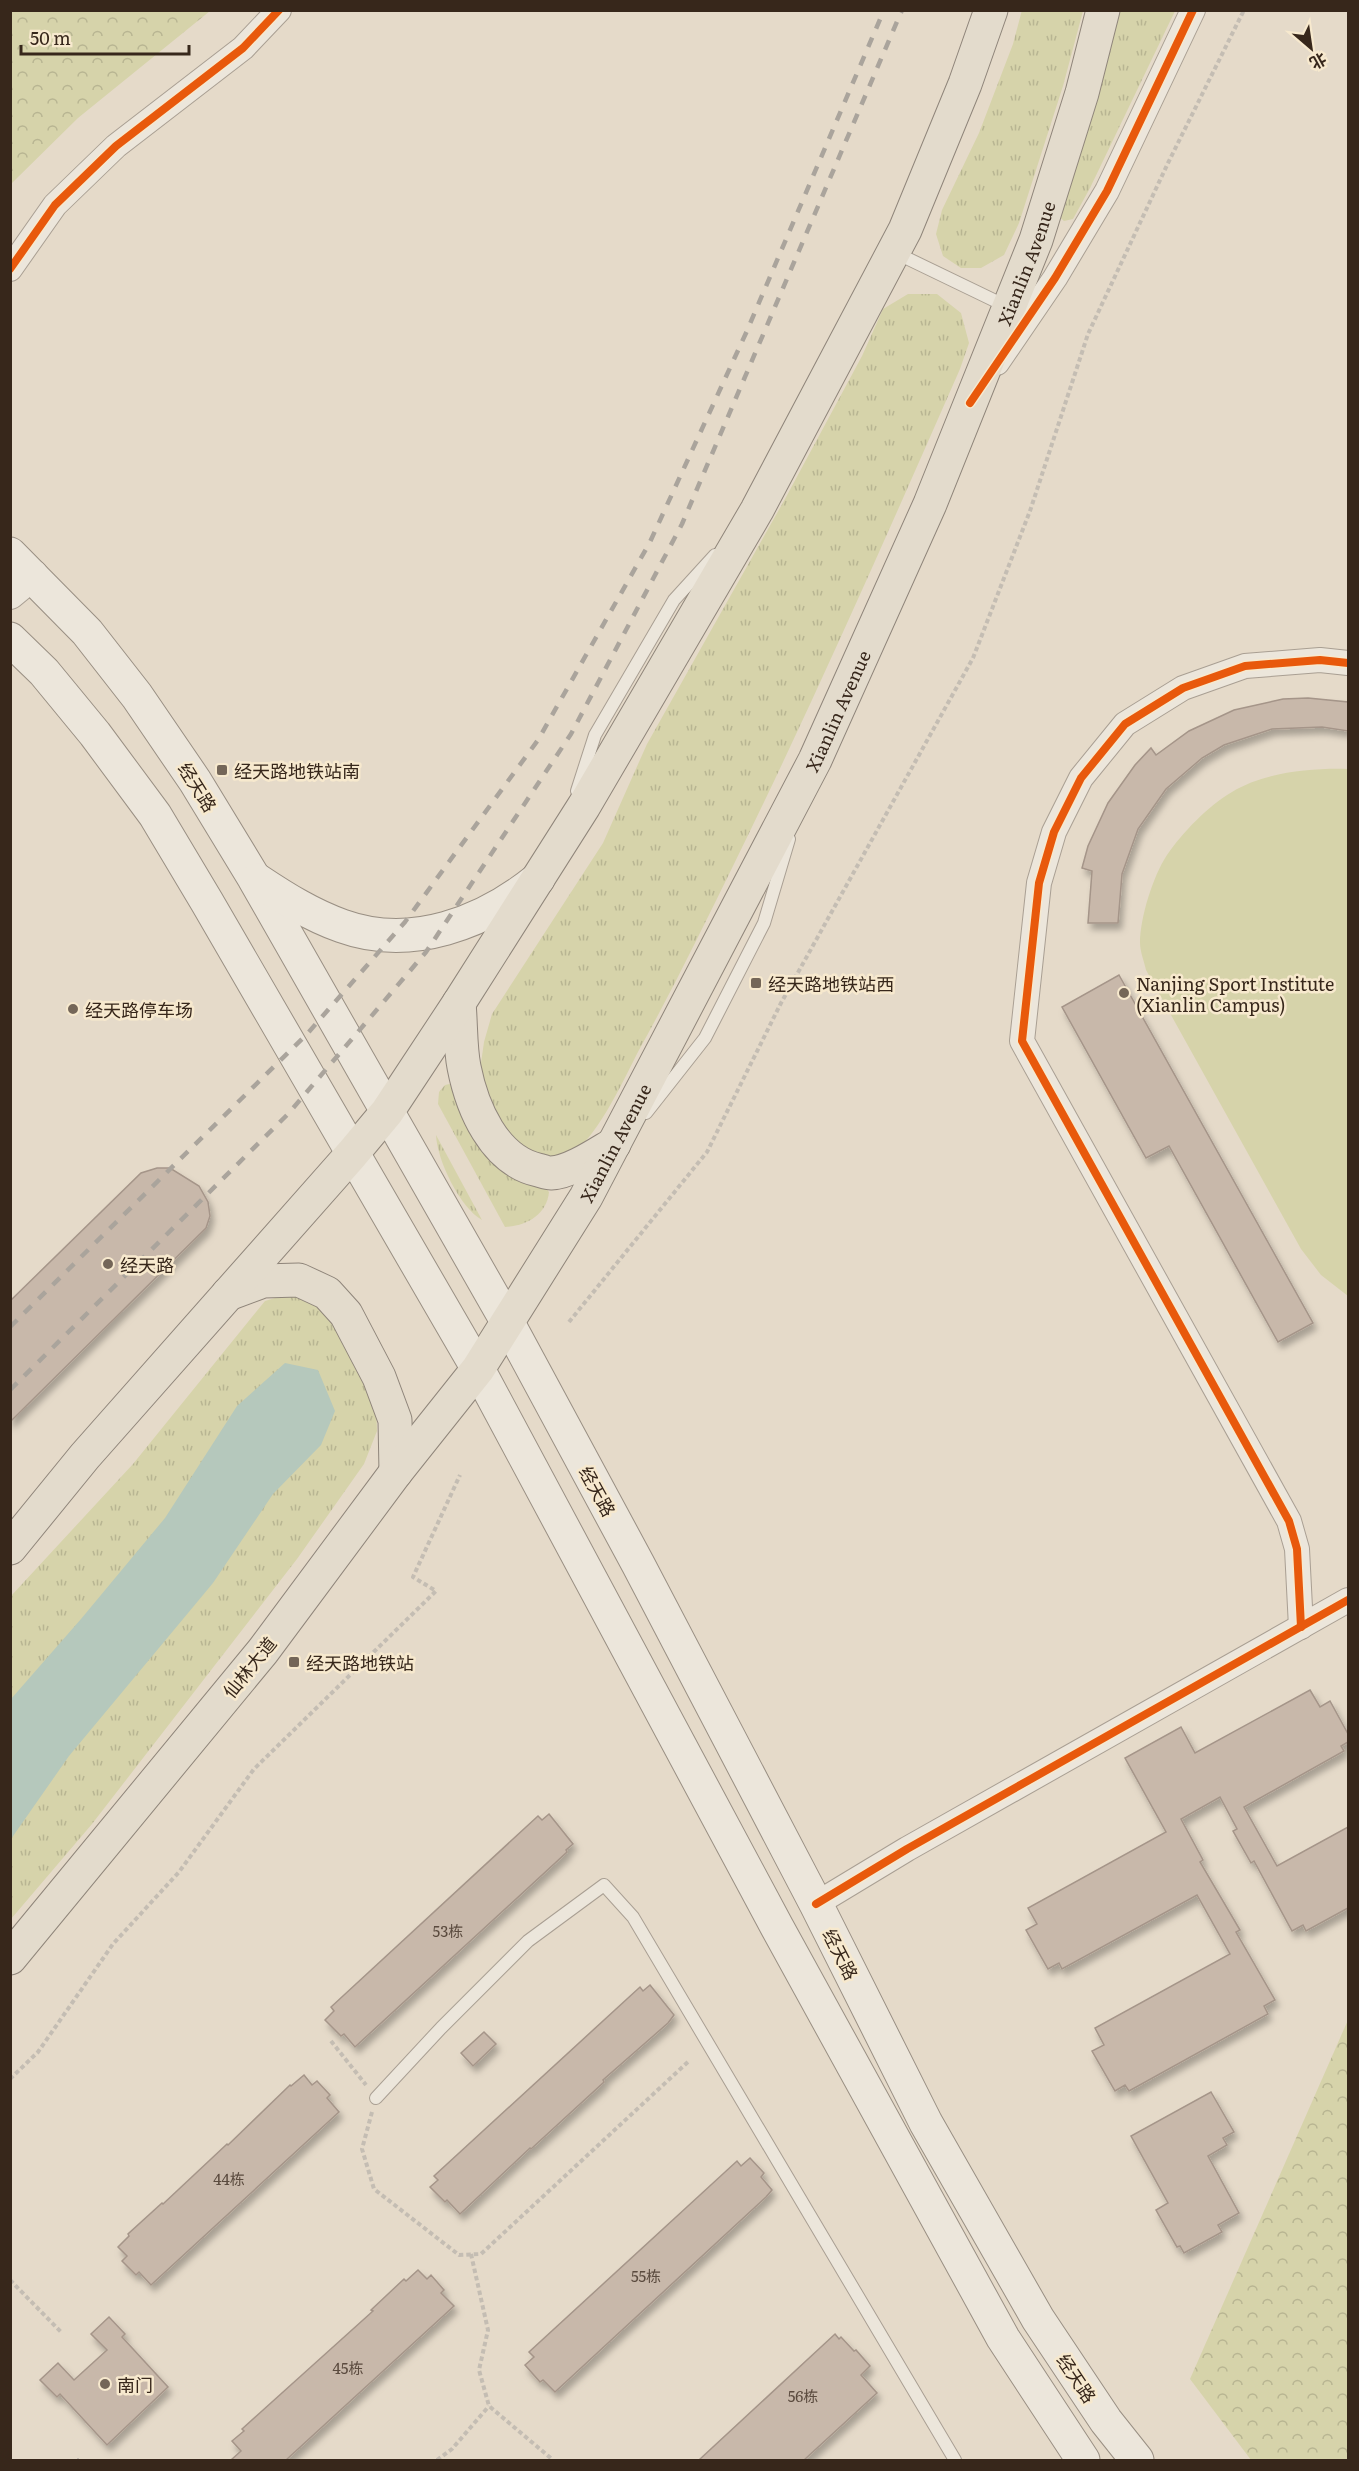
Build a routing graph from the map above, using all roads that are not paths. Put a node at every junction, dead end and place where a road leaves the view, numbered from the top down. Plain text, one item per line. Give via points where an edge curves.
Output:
1 (279, 10) edge
2 (991, 10) edge
3 (1103, 10) edge
4 (1193, 10) edge
5 (893, 252) junction
6 (10, 270) edge
7 (1009, 307) junction
8 (970, 402) junction
9 (18, 574) edge
10 (10, 639) edge
11 (1348, 663) edge
12 (815, 760) junction
13 (254, 878) junction
14 (538, 879) junction
15 (459, 1003) junction
16 (387, 1112) junction
17 (614, 1144) junction
18 (352, 1154) junction
19 (586, 1197) junction
20 (227, 1294) junction
21 (508, 1323) junction
22 (478, 1369) junction
23 (396, 1472) junction
24 (10, 1548) edge
25 (1348, 1600) edge
26 (1301, 1627) junction
27 (816, 1904) junction
28 (10, 1958) edge
29 (376, 2098) road end
30 (955, 2460) edge
31 (1083, 2460) edge
32 (1137, 2460) edge

1 - 6 street via 243,48 116,146 55,205
2 - 5 main road via 965,84
3 - 7 main road, Xianlin Avenue via 1082,93 1036,240
4 - 8 street via 1107,191 1055,278
5 - 7 lane
5 - 14 main road via 757,510
7 - 8 main road, Xianlin Avenue
8 - 12 main road, Xianlin Avenue via 930,504
9 - 13 main road, 经天路 via 87,632 137,696
10 - 18 main road via 44,672 155,815
11 - 26 street via 1320,660 1245,666 1183,688 1125,724 1081,778 1054,832 1040,883 1022,1041 1289,1521 1297,1549
12 - 17 main road, Xianlin Avenue
12 - 19 lane via 764,923 705,1038
13 - 14 main road via 296,905 343,927 380,934 415,934 449,928 513,899
13 - 16 main road, 经天路
14 - 15 main road
15 - 16 main road
15 - 17 main road via 463,1065 469,1088 493,1138 506,1155 525,1167 551,1173 580,1164
16 - 18 main road
16 - 21 main road, 经天路
17 - 19 main road, Xianlin Avenue
18 - 20 main road
18 - 22 main road
19 - 21 main road, Xianlin Avenue
20 - 23 main road via 263,1281 299,1280 327,1293 346,1314 379,1377 395,1420
20 - 24 main road
21 - 22 main road, Xianlin Avenue
21 - 27 main road, 经天路
22 - 23 main road, 仙林大道
22 - 31 main road via 899,2152 1003,2338
23 - 28 main road, 仙林大道 via 263,1651
25 - 26 street
26 - 27 street
27 - 32 main road, 经天路 via 926,2122 1038,2319
29 - 30 lane via 528,1941 604,1885 633,1917

